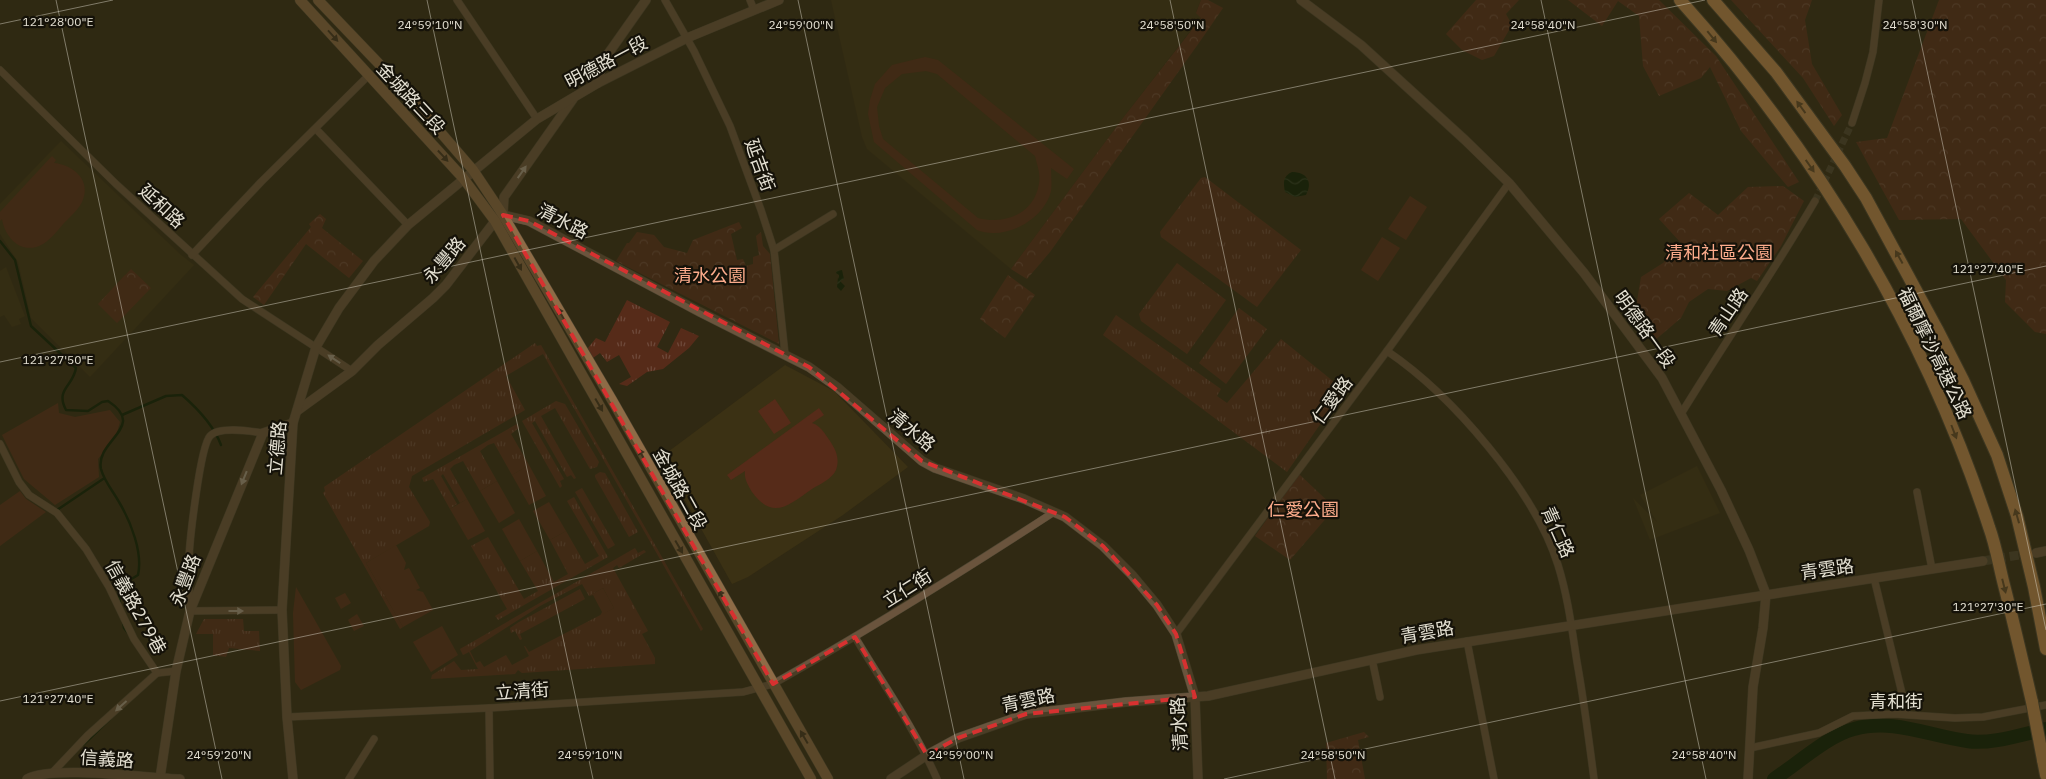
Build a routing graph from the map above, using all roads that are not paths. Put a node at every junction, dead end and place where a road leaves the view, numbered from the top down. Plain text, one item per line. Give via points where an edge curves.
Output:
1 (300, 0) edge
2 (318, 0) edge
3 (457, 0) edge
4 (646, 0) edge
5 (665, 0) edge
6 (750, 0) edge
7 (779, 0) edge
8 (1300, 0) edge
9 (1680, 0) edge
10 (1713, 0) edge
11 (1879, 0) edge
12 (754, 10) junction
13 (687, 38) junction
14 (0, 70) edge
15 (368, 76) junction
16 (598, 83) junction
17 (575, 96) junction
18 (537, 119) junction
19 (1852, 123) tunnel mouth
20 (316, 129) junction
21 (473, 170) junction
22 (463, 178) junction
23 (1510, 183) junction
24 (1815, 201) tunnel mouth
25 (833, 214) dead end
26 (503, 215) junction
27 (494, 221) junction
28 (408, 225) junction
29 (774, 250) junction
30 (192, 255) junction
31 (316, 347) junction
32 (1387, 351) junction
33 (785, 354) junction
34 (352, 371) junction
35 (297, 411) junction
36 (1681, 414) junction
37 (293, 423) junction
38 (262, 433) junction
39 (0, 444) edge
40 (1917, 492) dead end
41 (1054, 512) junction
42 (2046, 551) edge
43 (2036, 552) tunnel mouth
44 (1983, 561) tunnel mouth
45 (1932, 568) junction
46 (1874, 578) junction
47 (1766, 594) junction
48 (282, 610) junction
49 (190, 611) junction
50 (1572, 625) junction
51 (1176, 634) junction
52 (855, 637) junction
53 (1468, 641) junction
54 (2046, 649) edge
55 (1372, 659) junction
56 (176, 671) junction
57 (157, 673) junction
58 (773, 684) junction
59 (759, 688) junction
60 (1195, 697) junction
61 (1380, 697) dead end
62 (2046, 705) edge
63 (489, 708) junction
64 (1907, 714) junction
65 (287, 717) junction
66 (374, 739) dead end
67 (1750, 748) junction
68 (927, 755) junction
69 (52, 773) junction
70 (2046, 775) edge
71 (160, 778) edge
72 (27, 779) edge
73 (42, 779) edge
74 (180, 779) edge
75 (293, 779) edge
76 (349, 779) edge
77 (490, 779) edge
78 (811, 779) edge
79 (828, 779) edge
80 (892, 779) edge
81 (937, 779) edge
82 (1198, 779) edge
83 (1494, 779) edge
84 (1594, 779) edge
85 (1748, 779) edge

1 -> 15 main road, 金城路三段
2 - 21 main road, 金城路三段 via 404,90
3 - 18 street
4 - 16 street via 603,61
5 - 13 street, 延吉街
6 - 12 street
7 - 12 street, 明德路一段
8 - 23 street, 明德路一段 via 1361,45
9 -> 70 highway, 福爾摩沙高速公路, bridge via 1754,88 1822,182 1864,251 1936,386 1990,528
54 -> 10 highway, 福爾摩沙高速公路 via 2017,516 2000,464 1937,329 1866,198 1845,166 1776,72
11 - 19 street via 1873,52
12 - 13 street, 明德路一段
13 - 16 street, 明德路一段
13 - 29 street, 延吉街 via 730,126
14 - 30 street, 延和路
15 - 20 street
15 -> 22 main road, 金城路三段
16 - 17 street, 明德路一段
17 - 18 street, 明德路一段
26 -> 17 street via 504,197
18 - 21 street, 明德路一段
20 - 28 street
20 - 30 street
21 - 22 street, 明德路一段
21 - 26 main road, 金城路三段
22 - 27 main road, 金城路三段
22 - 28 street, 立德路
23 - 32 street, 仁愛路
23 - 36 street, 明德路一段 via 1584,273 1662,378
24 - 36 street, 青山路
25 - 29 street
26 - 27 street, 永豐路
26 - 33 street, 清水路 via 529,221
58 -> 26 main road, 金城路二段
27 - 34 street, 永豐路 via 446,285
27 -> 59 main road, 金城路二段
28 - 31 street, 立德路 via 374,261 339,308
29 - 33 street, 延吉街
30 - 31 street, 延和路 via 242,298
34 -> 31 street, 延和路
31 - 35 street, 立德路
32 - 50 street, 青仁路 via 1440,396 1502,463 1534,511 1547,538 1560,572
32 - 51 street, 仁愛路
33 - 41 street, 清水路 via 837,387 922,461
34 - 35 street, 永豐路
35 - 37 street, 立德路
36 - 47 street, 明德路一段 via 1729,507
37 - 38 street
37 - 48 street, 立德路
38 -> 49 street, 永豐路
38 - 49 street via 218,431 206,441 189,556
39 - 57 street, 信義路279巷 via 29,495 56,513 86,549 134,639
40 - 45 street
41 - 51 street, 清水路 via 1078,526 1132,574
41 - 52 street, 立仁街
42 - 43 street
44 - 45 street, 青雲路
45 - 46 street, 青雲路
46 - 47 street, 青雲路
46 - 64 street
47 - 50 street, 青雲路
47 - 67 street, 明德路一段 via 1753,688
49 -> 48 street
48 - 65 street, 立德路
49 - 56 street, 永豐路
50 - 53 street, 青雲路
50 - 84 street, 青仁路
51 - 60 street, 清水路
52 - 58 street, 立仁街
52 - 68 street
53 - 55 street, 青雲路
53 - 83 street
55 - 60 street, 青雲路 via 1277,682
55 - 61 street
56 - 57 street
56 - 71 street, 永豐路
57 -> 69 street, 信義路279巷 via 88,735
58 - 59 street, 立清街
79 -> 58 main road, 金城路二段
59 - 63 street, 立清街 via 743,692
59 - 78 main road, 金城路二段
60 - 68 street, 青雲路 via 1026,714 958,738
60 - 82 street, 清水路
62 - 64 street, 青和街 via 1983,717
63 - 65 street, 立清街
63 - 77 street
64 - 67 street, 青和街 via 1853,716 1819,733
65 - 75 street, 立德路
66 - 76 street
67 - 85 street, 明德路一段
68 - 80 street, 青雲路
68 - 81 street
69 - 71 street, 信義路
69 - 72 street, 信義路
69 - 73 street
71 - 74 street

